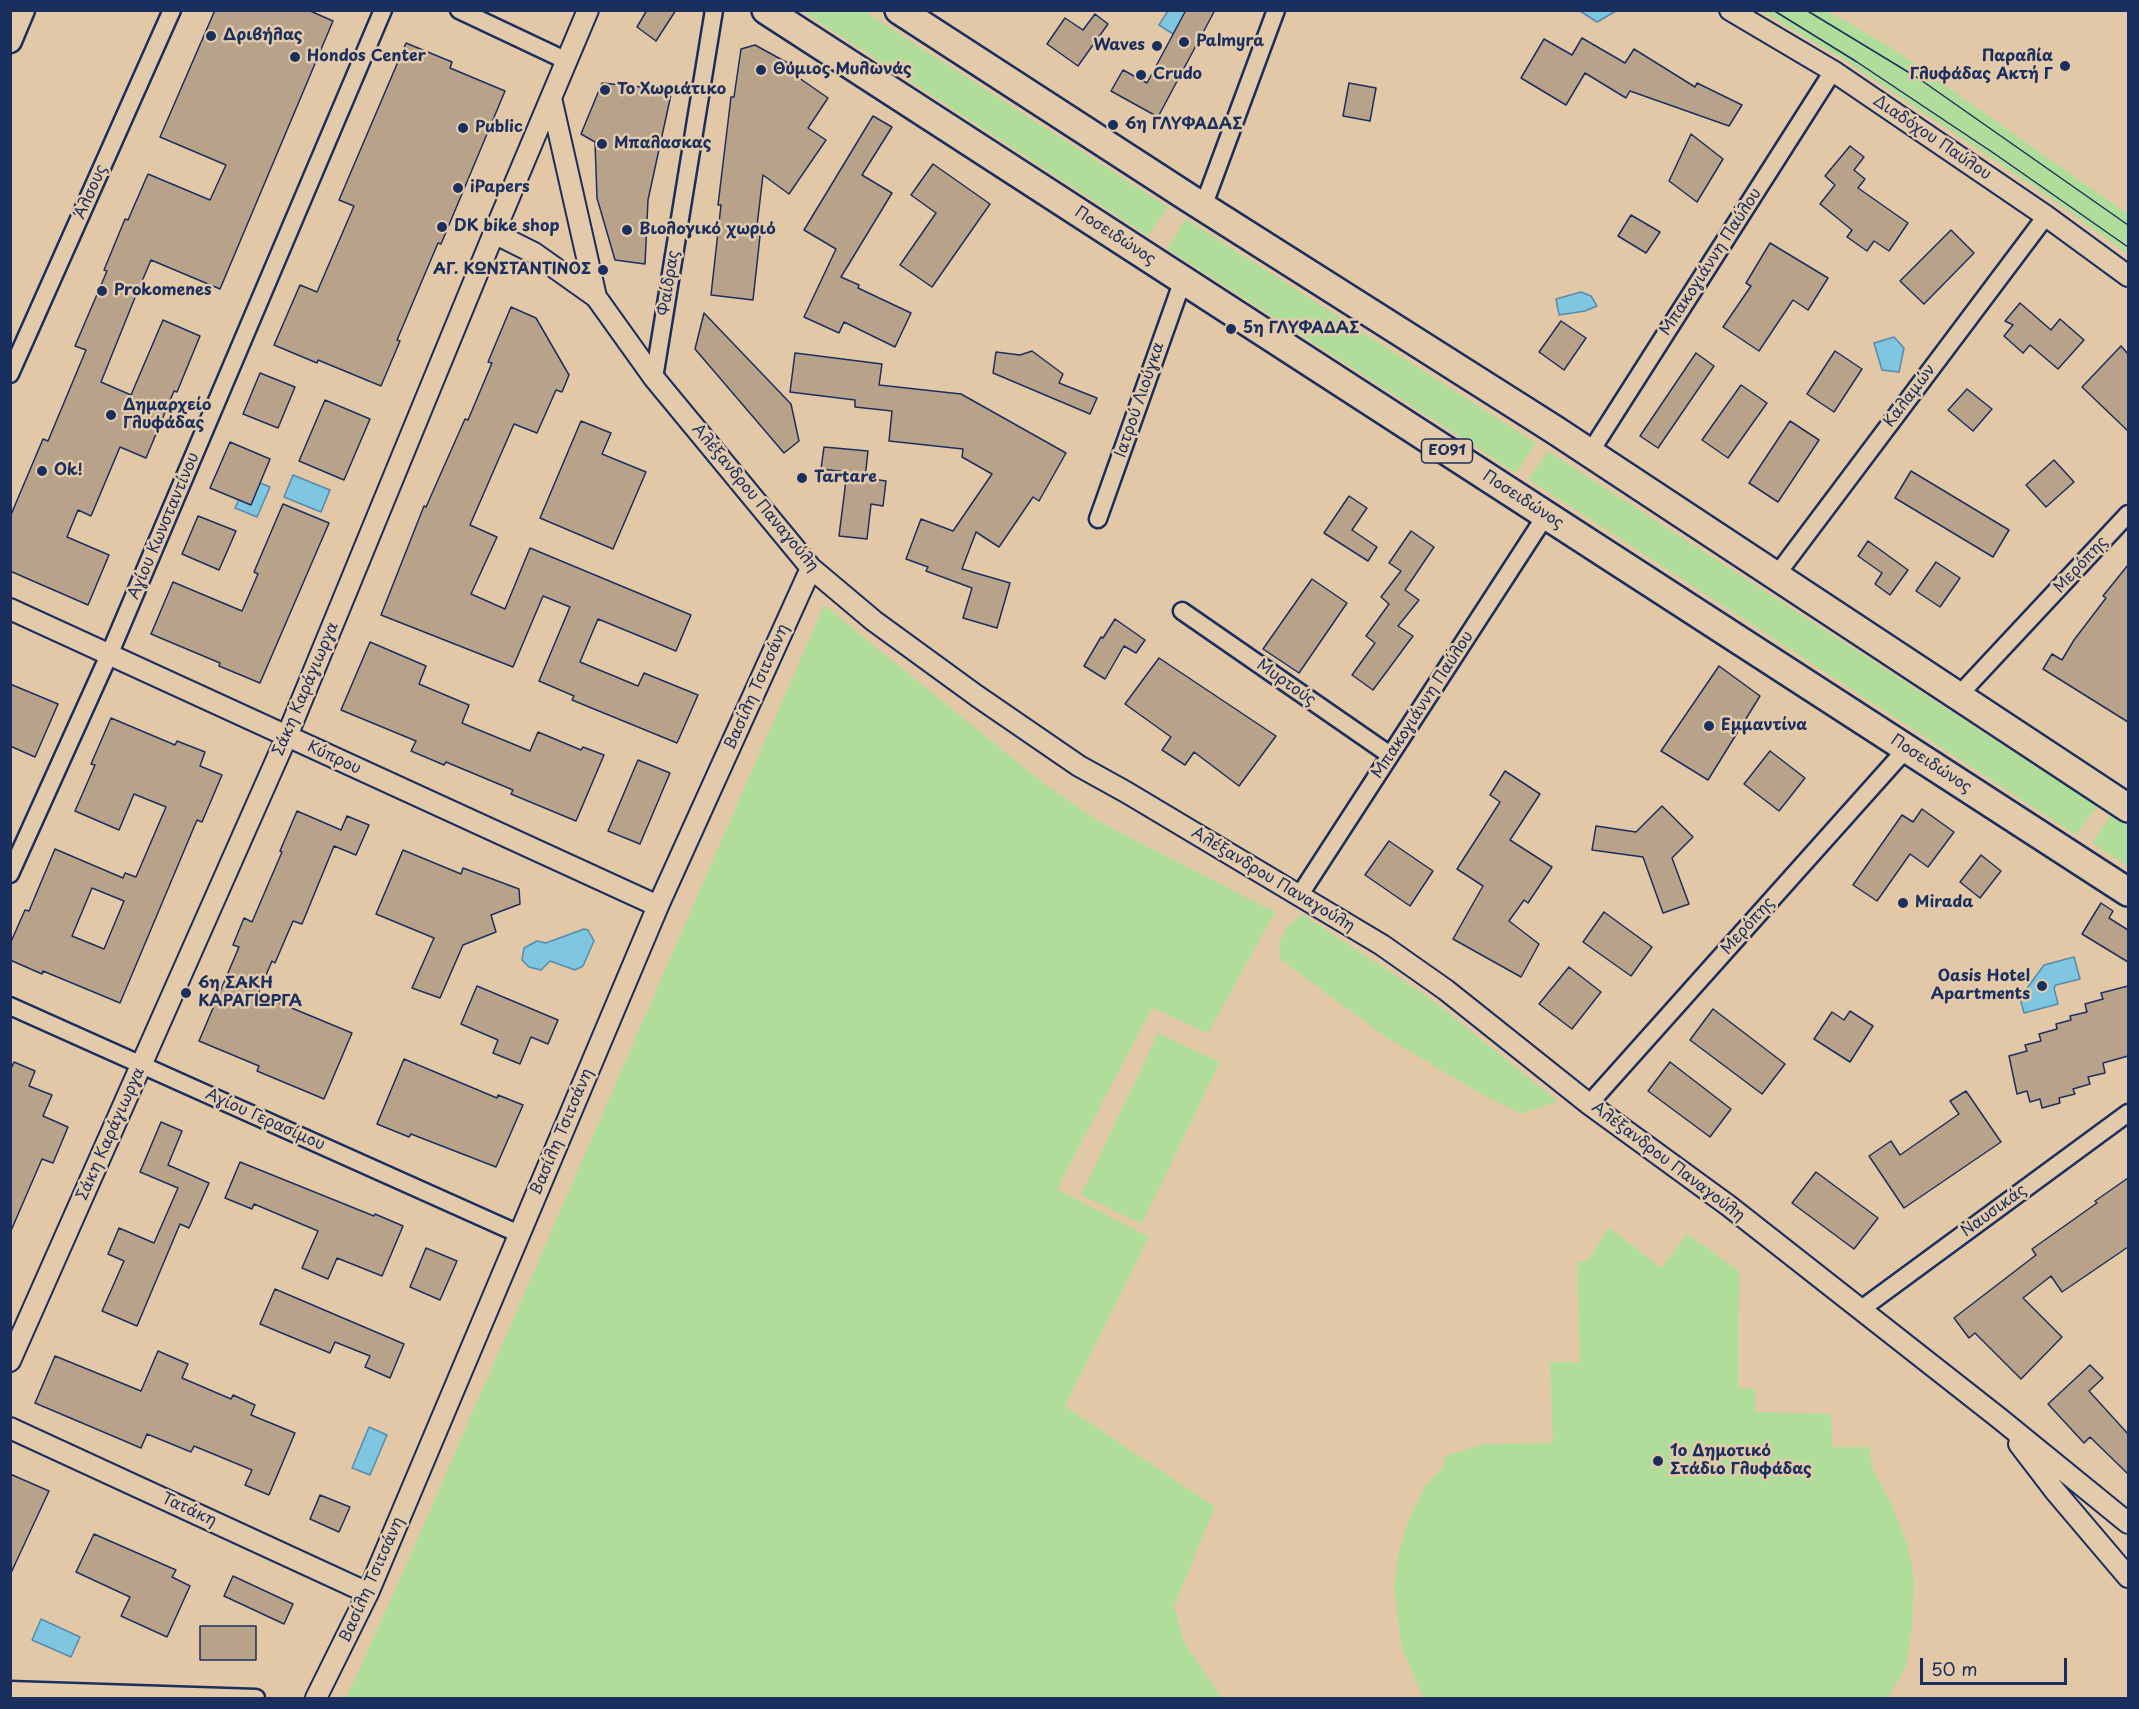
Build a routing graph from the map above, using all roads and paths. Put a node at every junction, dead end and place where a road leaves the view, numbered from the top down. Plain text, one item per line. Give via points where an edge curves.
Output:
1 (23, 10) edge
2 (172, 10) edge
3 (383, 10) edge
4 (459, 10) edge
5 (588, 10) edge
6 (714, 10) edge
7 (766, 10) edge
8 (899, 10) edge
9 (1276, 10) edge
10 (1730, 10) edge
11 (10, 41) edge
12 (567, 61) junction
13 (1833, 71) junction
14 (551, 98) junction
15 (1203, 207) junction
16 (2046, 216) junction
17 (494, 233) junction
18 (2128, 276) edge
19 (1183, 280) junction
20 (596, 297) junction
21 (10, 374) edge
22 (654, 378) junction
23 (1589, 454) junction
24 (2128, 514) edge
25 (1546, 515) junction
26 (1098, 519) dead end
27 (811, 568) junction
28 (1775, 577) junction
29 (10, 609) edge
30 (1182, 611) dead end
31 (109, 654) junction
32 (1959, 695) junction
33 (287, 736) junction
34 (1907, 748) junction
35 (1390, 755) junction
36 (2128, 808) edge
37 (10, 874) edge
38 (2128, 892) edge
39 (1299, 896) junction
40 (658, 906) junction
41 (10, 1006) edge
42 (142, 1065) junction
43 (1589, 1104) junction
44 (2128, 1113) edge
45 (519, 1234) junction
46 (1860, 1310) junction
47 (10, 1361) edge
48 (1999, 1418) junction
49 (10, 1428) edge
50 (2128, 1523) edge
51 (2128, 1578) edge
52 (368, 1593) junction
53 (10, 1689) edge
54 (256, 1698) edge
55 (316, 1698) edge

1 - 11 main road
2 - 21 street, Άλσους
3 - 31 street, Αγίου Κωνσταντίνου
4 - 12 street
5 - 12 street, Σάκη Καράγιωργα
6 - 22 street, Φαίδρας
7 - 19 highway, Ποσειδώνος / ΕΟ91
8 - 15 highway
9 - 15 street
10 - 13 street, Διαδόχου Παύλου
12 - 14 street, Σάκη Καράγιωργα
13 - 16 street, Διαδόχου Παύλου
13 - 23 street, Μπακογιάννη Παύλου
14 - 17 street, Σάκη Καράγιωργα
14 - 20 street, Αλέξανδρου Παναγούλη
15 - 23 highway
16 - 18 street, Διαδόχου Παύλου
16 - 28 street, Καλαμών
17 - 20 street, Αλέξανδρου Παναγούλη via 534,253
17 - 33 street, Σάκη Καράγιωργα
19 - 25 highway, Ποσειδώνος / ΕΟ91
19 - 26 street, Ιατρού Λιούγκα
20 - 22 street, Αλέξανδρου Παναγούλη
22 - 27 street, Αλέξανδρου Παναγούλη
23 - 28 highway
24 - 32 street, Μερόπης
25 - 34 highway, Ποσειδώνος / ΕΟ91
25 - 35 street, Μπακογιάννη Παύλου
27 - 39 street, Αλέξανδρου Παναγούλη via 893,634 1079,766
27 - 40 street, Βασίλη Τσιτσάνη
28 - 32 highway
29 - 31 street, Κύπρου
30 - 35 street, Μυρτούς
31 - 33 street, Κύπρου
31 - 37 street, Αγίου Κωνσταντίνου
32 - 36 highway
33 - 40 street, Κύπρου
33 - 42 street, Σάκη Καράγιωργα
34 - 38 highway, Ποσειδώνος / ΕΟ91
34 - 43 street, Μερόπης
35 - 39 street, Μπακογιάννη Παύλου
39 - 43 street, Αλέξανδρου Παναγούλη via 1382,945 1446,990
40 - 45 street, Βασίλη Τσιτσάνη
41 - 42 street, Αγίου Γερασίμου
42 - 45 street, Αγίου Γερασίμου
42 - 47 street, Σάκη Καράγιωργα
43 - 46 street, Αλέξανδρου Παναγούλη via 1729,1206
44 - 46 street, Ναυσικάς
45 - 52 street, Βασίλη Τσιτσάνη
46 - 48 street, Αλέξανδρου Παναγούλη
48 - 50 street, Αλέξανδρου Παναγούλη
48 - 51 street, Αλέξανδρου Παναγούλη
49 - 52 street, Τατάκη
52 - 55 street, Βασίλη Τσιτσάνη
53 - 54 street

